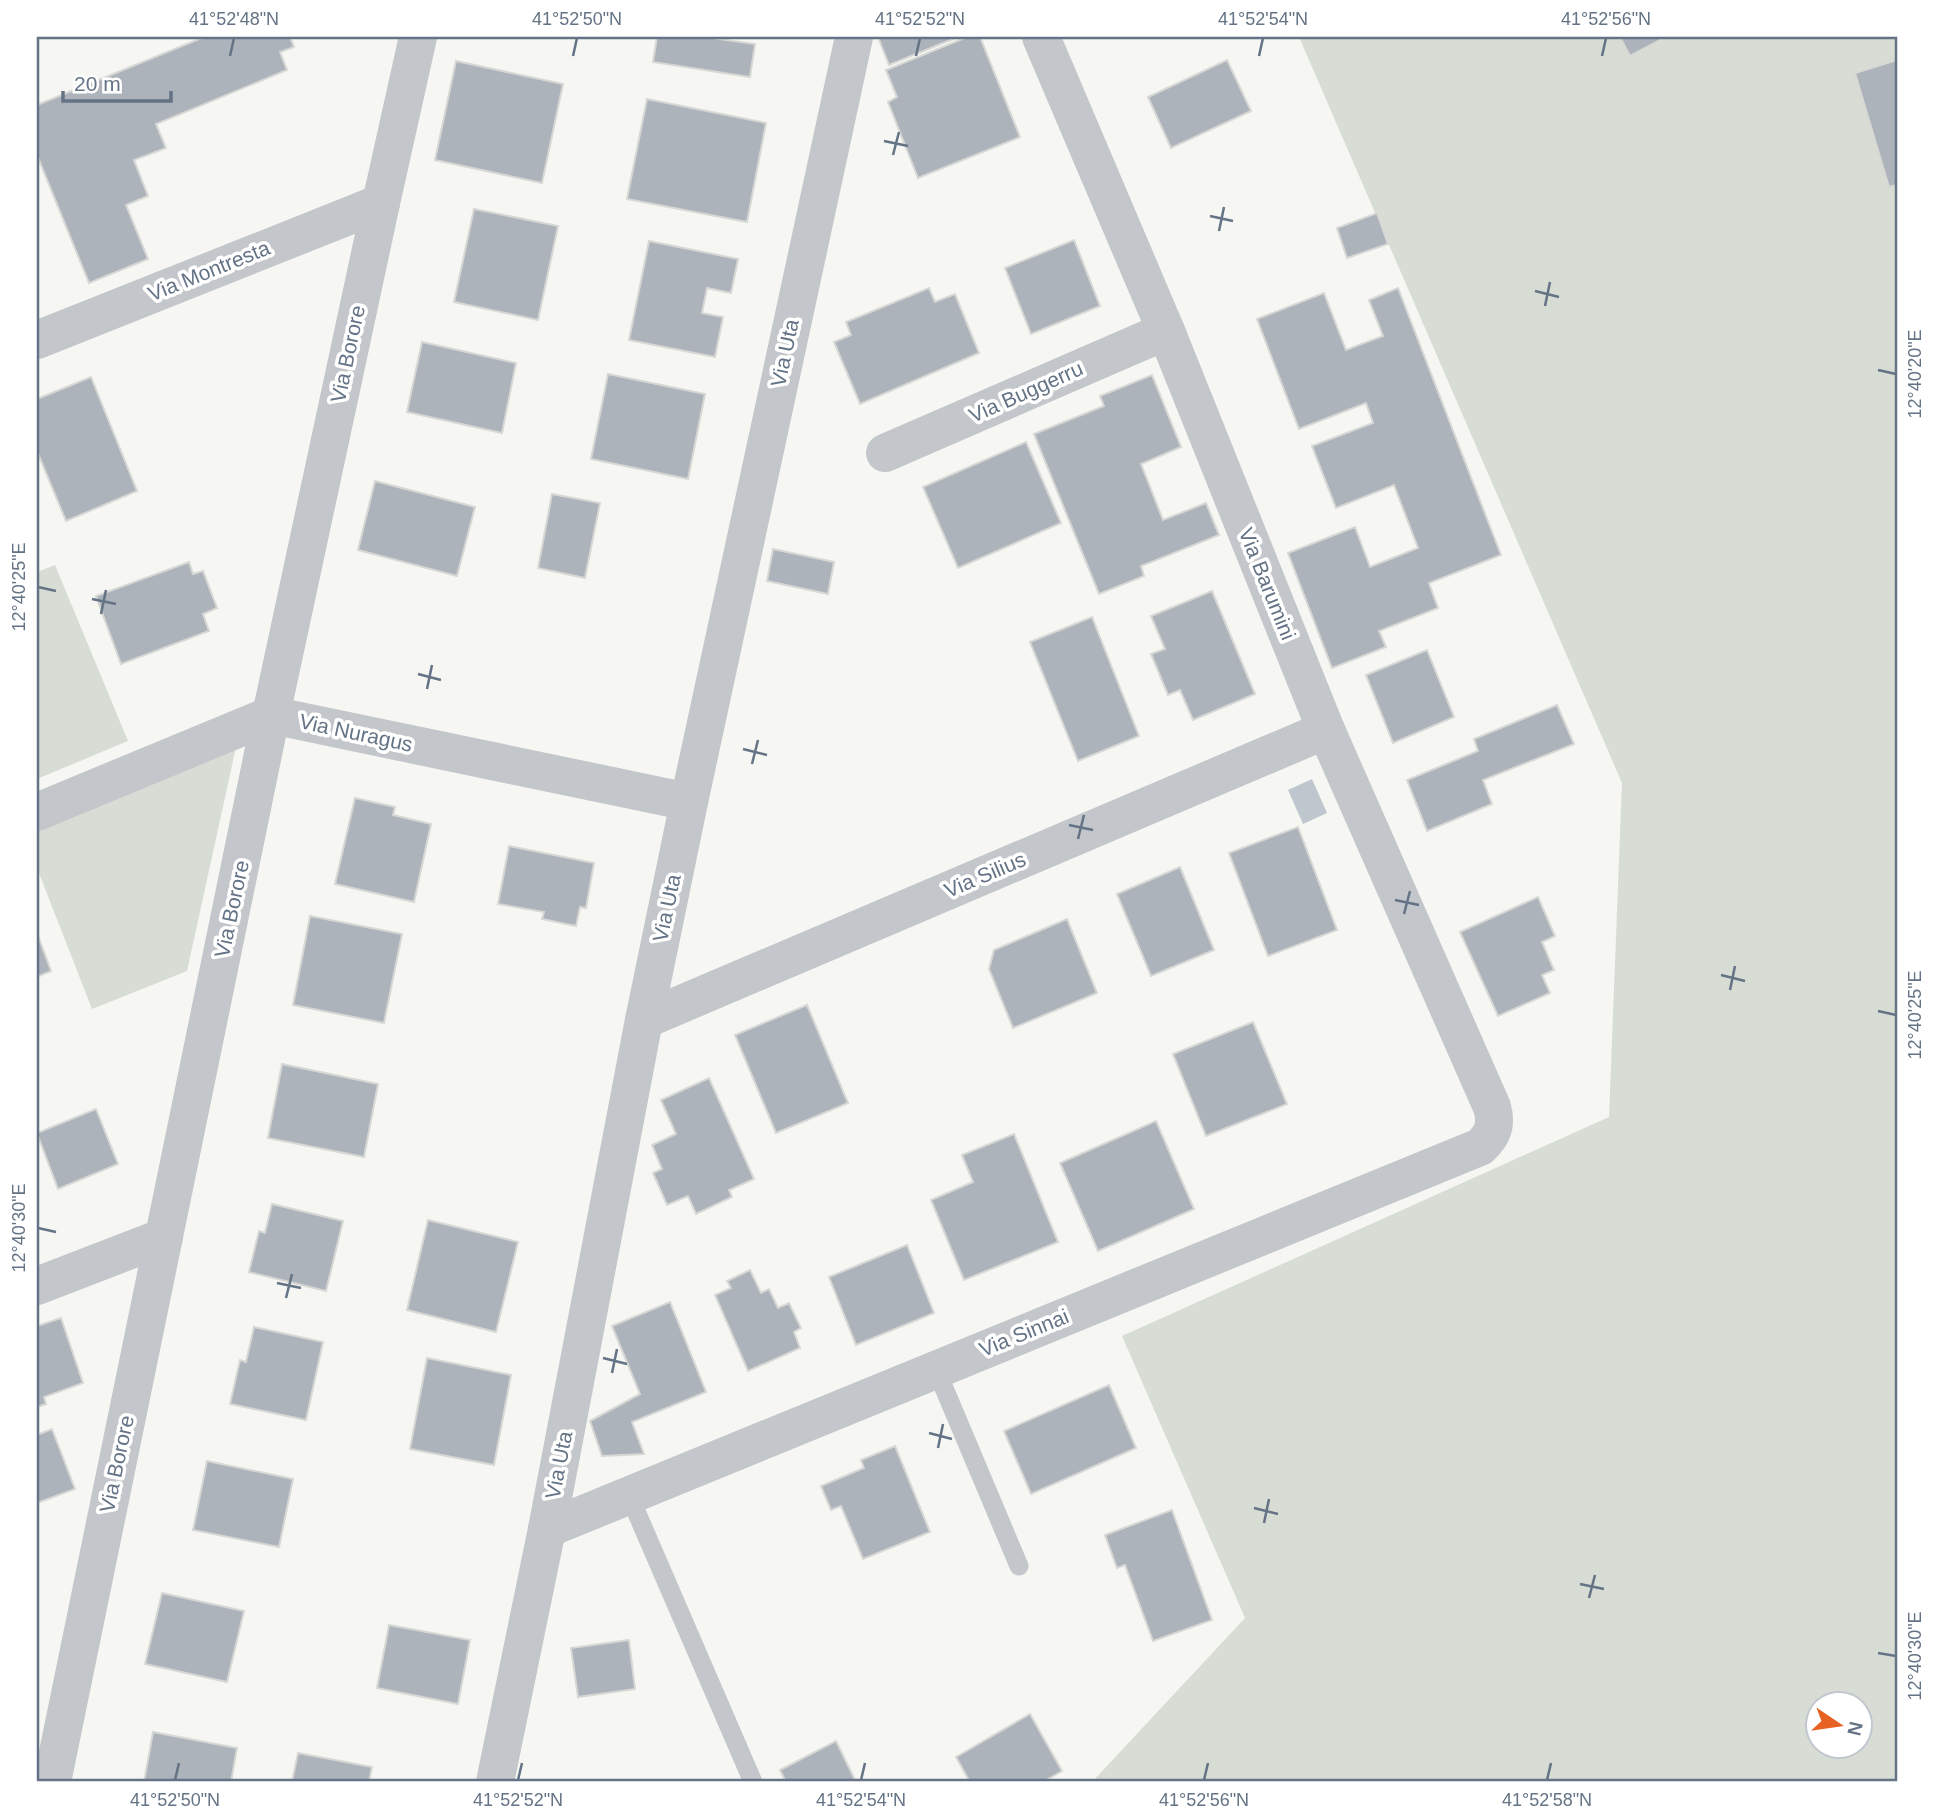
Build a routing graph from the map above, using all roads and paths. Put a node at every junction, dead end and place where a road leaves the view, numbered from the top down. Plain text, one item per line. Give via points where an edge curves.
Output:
1 (418, 37) edge
2 (854, 37) edge
3 (1041, 37) edge
4 (380, 203) junction
5 (1166, 331) junction
6 (37, 340) edge
7 (886, 453) dead end
8 (271, 715) junction
9 (1326, 730) junction
10 (689, 802) junction
11 (37, 812) edge
12 (644, 1020) junction
13 (1494, 1130) joint
14 (164, 1237) junction
15 (37, 1286) edge
16 (936, 1369) junction
17 (629, 1495) junction
18 (547, 1529) junction
19 (1019, 1566) dead end
20 (49, 1736) edge
21 (52, 1782) edge
22 (495, 1782) edge
23 (753, 1782) edge

1 - 4 street, Via Borore
2 - 10 street, Via Uta
3 - 5 street, Via Barumini
4 - 6 street, Via Montresta
4 - 8 street, Via Borore
5 - 7 street, Via Buggerru
5 - 9 street, Via Barumini
8 - 10 street, Via Nuragus
8 - 11 street, Via Nuragus
8 - 14 street, Via Borore
9 - 12 street, Via Silius
9 - 13 street, Via Barumini via 1492,1107
10 - 12 street, Via Uta
12 - 18 street, Via Uta
13 - 16 street, Via Sinnai via 1480,1147
14 - 15 street
14 - 20 street, Via Borore
16 - 17 street, Via Sinnai
16 - 19 lane
17 - 18 street, Via Sinnai
17 - 23 lane
18 - 22 street, Via Uta
20 - 21 street, Via Borore

